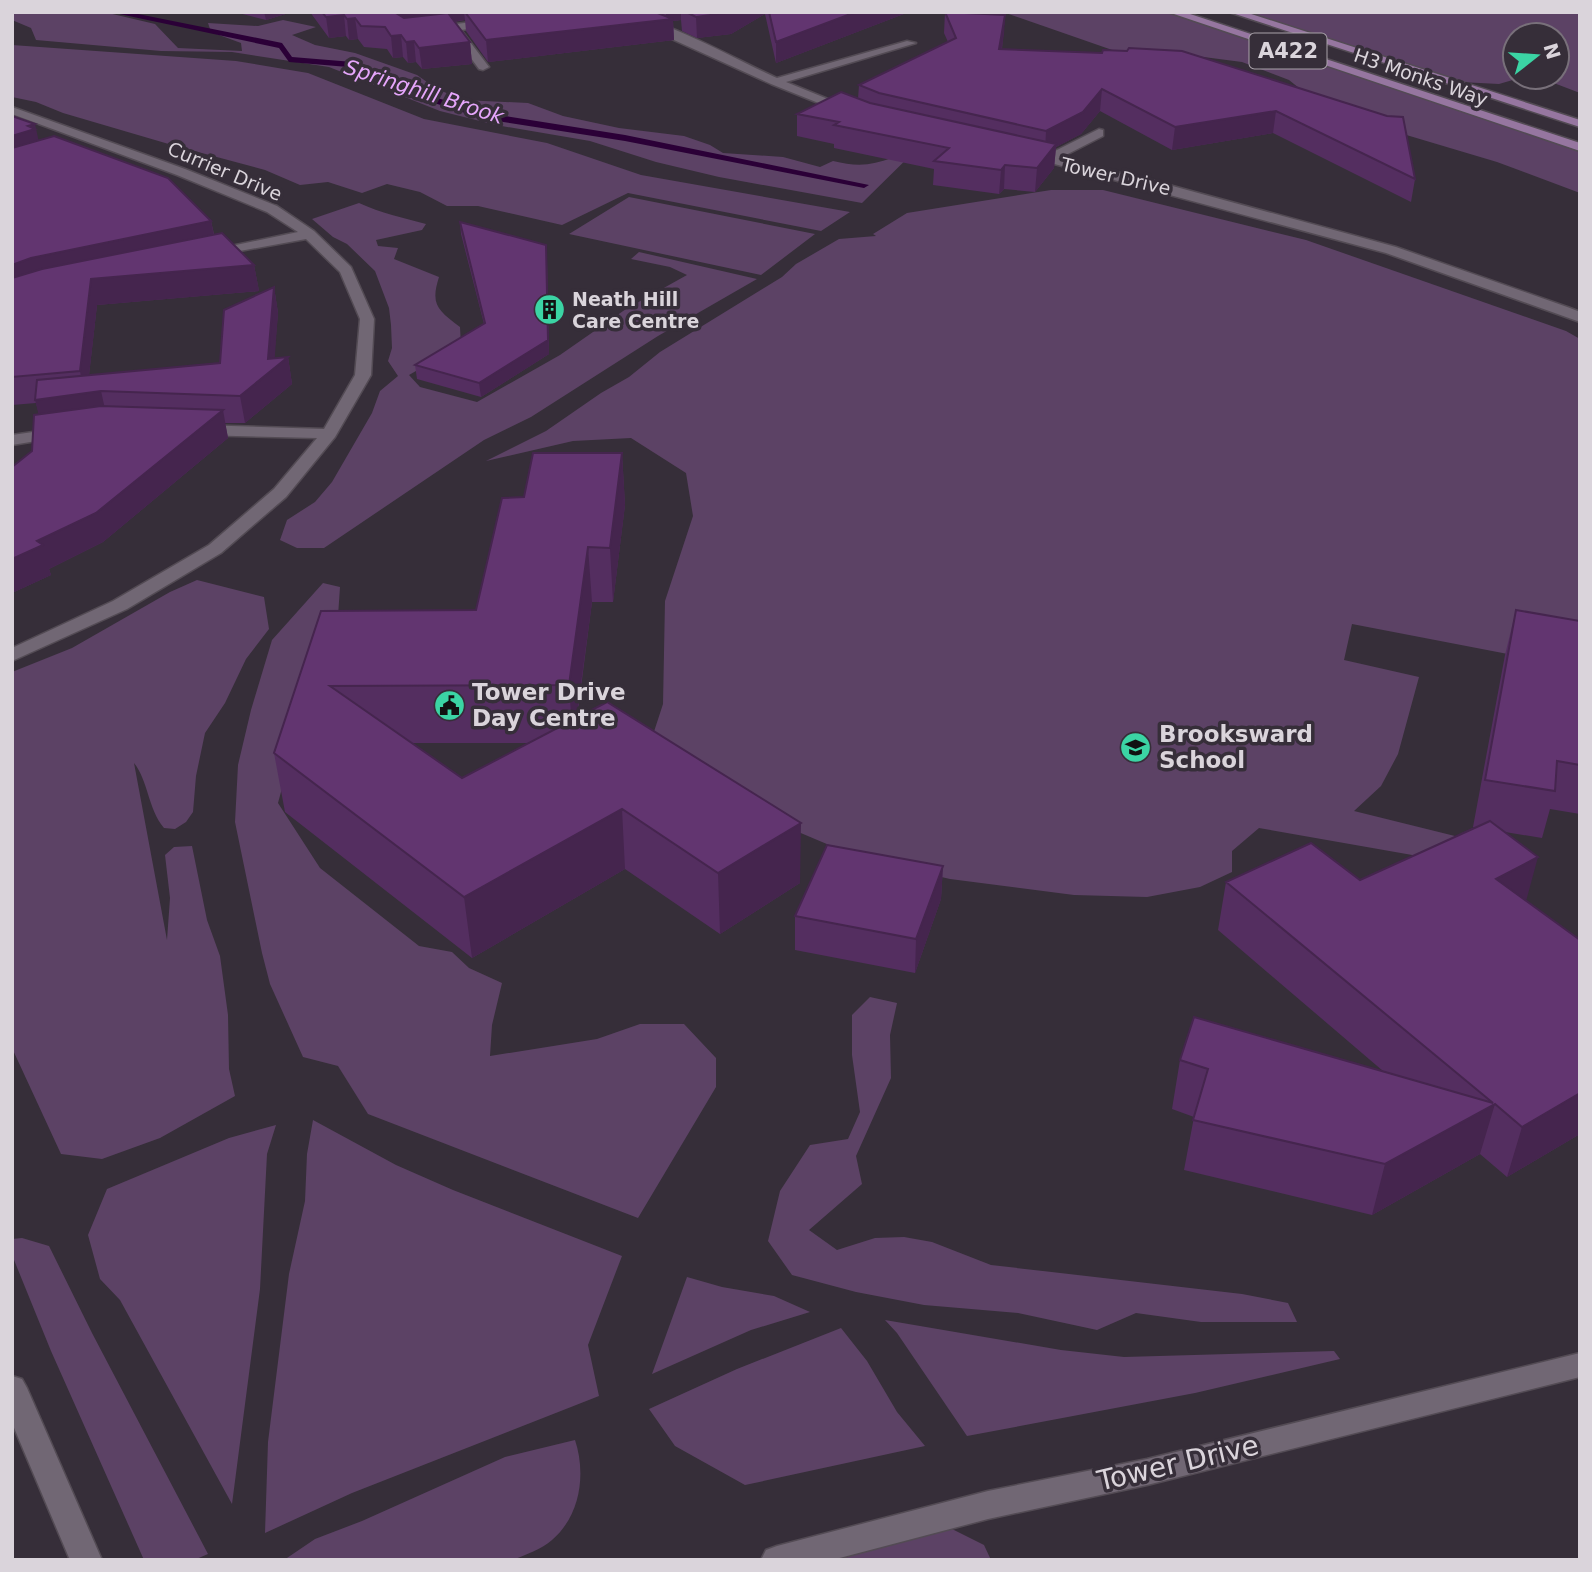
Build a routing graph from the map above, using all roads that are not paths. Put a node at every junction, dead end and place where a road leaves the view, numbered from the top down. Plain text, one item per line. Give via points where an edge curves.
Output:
1 (540, 12) edge
2 (617, 12) edge
3 (1173, 12) edge
4 (1234, 12) edge
5 (454, 28) junction
6 (418, 32) edge
7 (911, 43) dead end
8 (483, 67) edge
9 (775, 82) junction
10 (12, 110) edge
11 (861, 116) edge
12 (1580, 124) edge
13 (1099, 133) dead end
14 (97, 141) junction
15 (1580, 147) edge
16 (73, 148) edge
17 (1008, 151) edge
18 (1046, 160) junction
19 (309, 234) junction
20 (203, 256) edge
21 (1580, 318) edge
22 (177, 429) edge
23 (80, 430) edge
24 (329, 434) junction
25 (12, 440) edge
26 (12, 655) edge
27 (1580, 1365) edge
28 (12, 1388) edge
29 (86, 1560) edge
30 (776, 1560) edge

1 - 5 street
2 - 9 street via 670,27
3 - 15 main road, H3 Monks Way / A422
4 - 12 main road, H3 Monks Way / A422
5 - 6 street
5 - 8 street
7 - 9 street
9 - 11 street
10 - 14 street, Currier Drive
13 - 18 street
14 - 16 street
14 - 19 street, Currier Drive via 272,209
17 - 18 street, Tower Drive
18 - 21 street, Tower Drive via 1168,188 1391,250
19 - 20 street
19 - 24 street, Currier Drive via 346,270 367,319 363,375
22 - 24 street
23 - 25 street
24 - 26 street, Currier Drive via 280,493 215,549 120,605
27 - 30 street, Tower Drive
28 - 29 street

